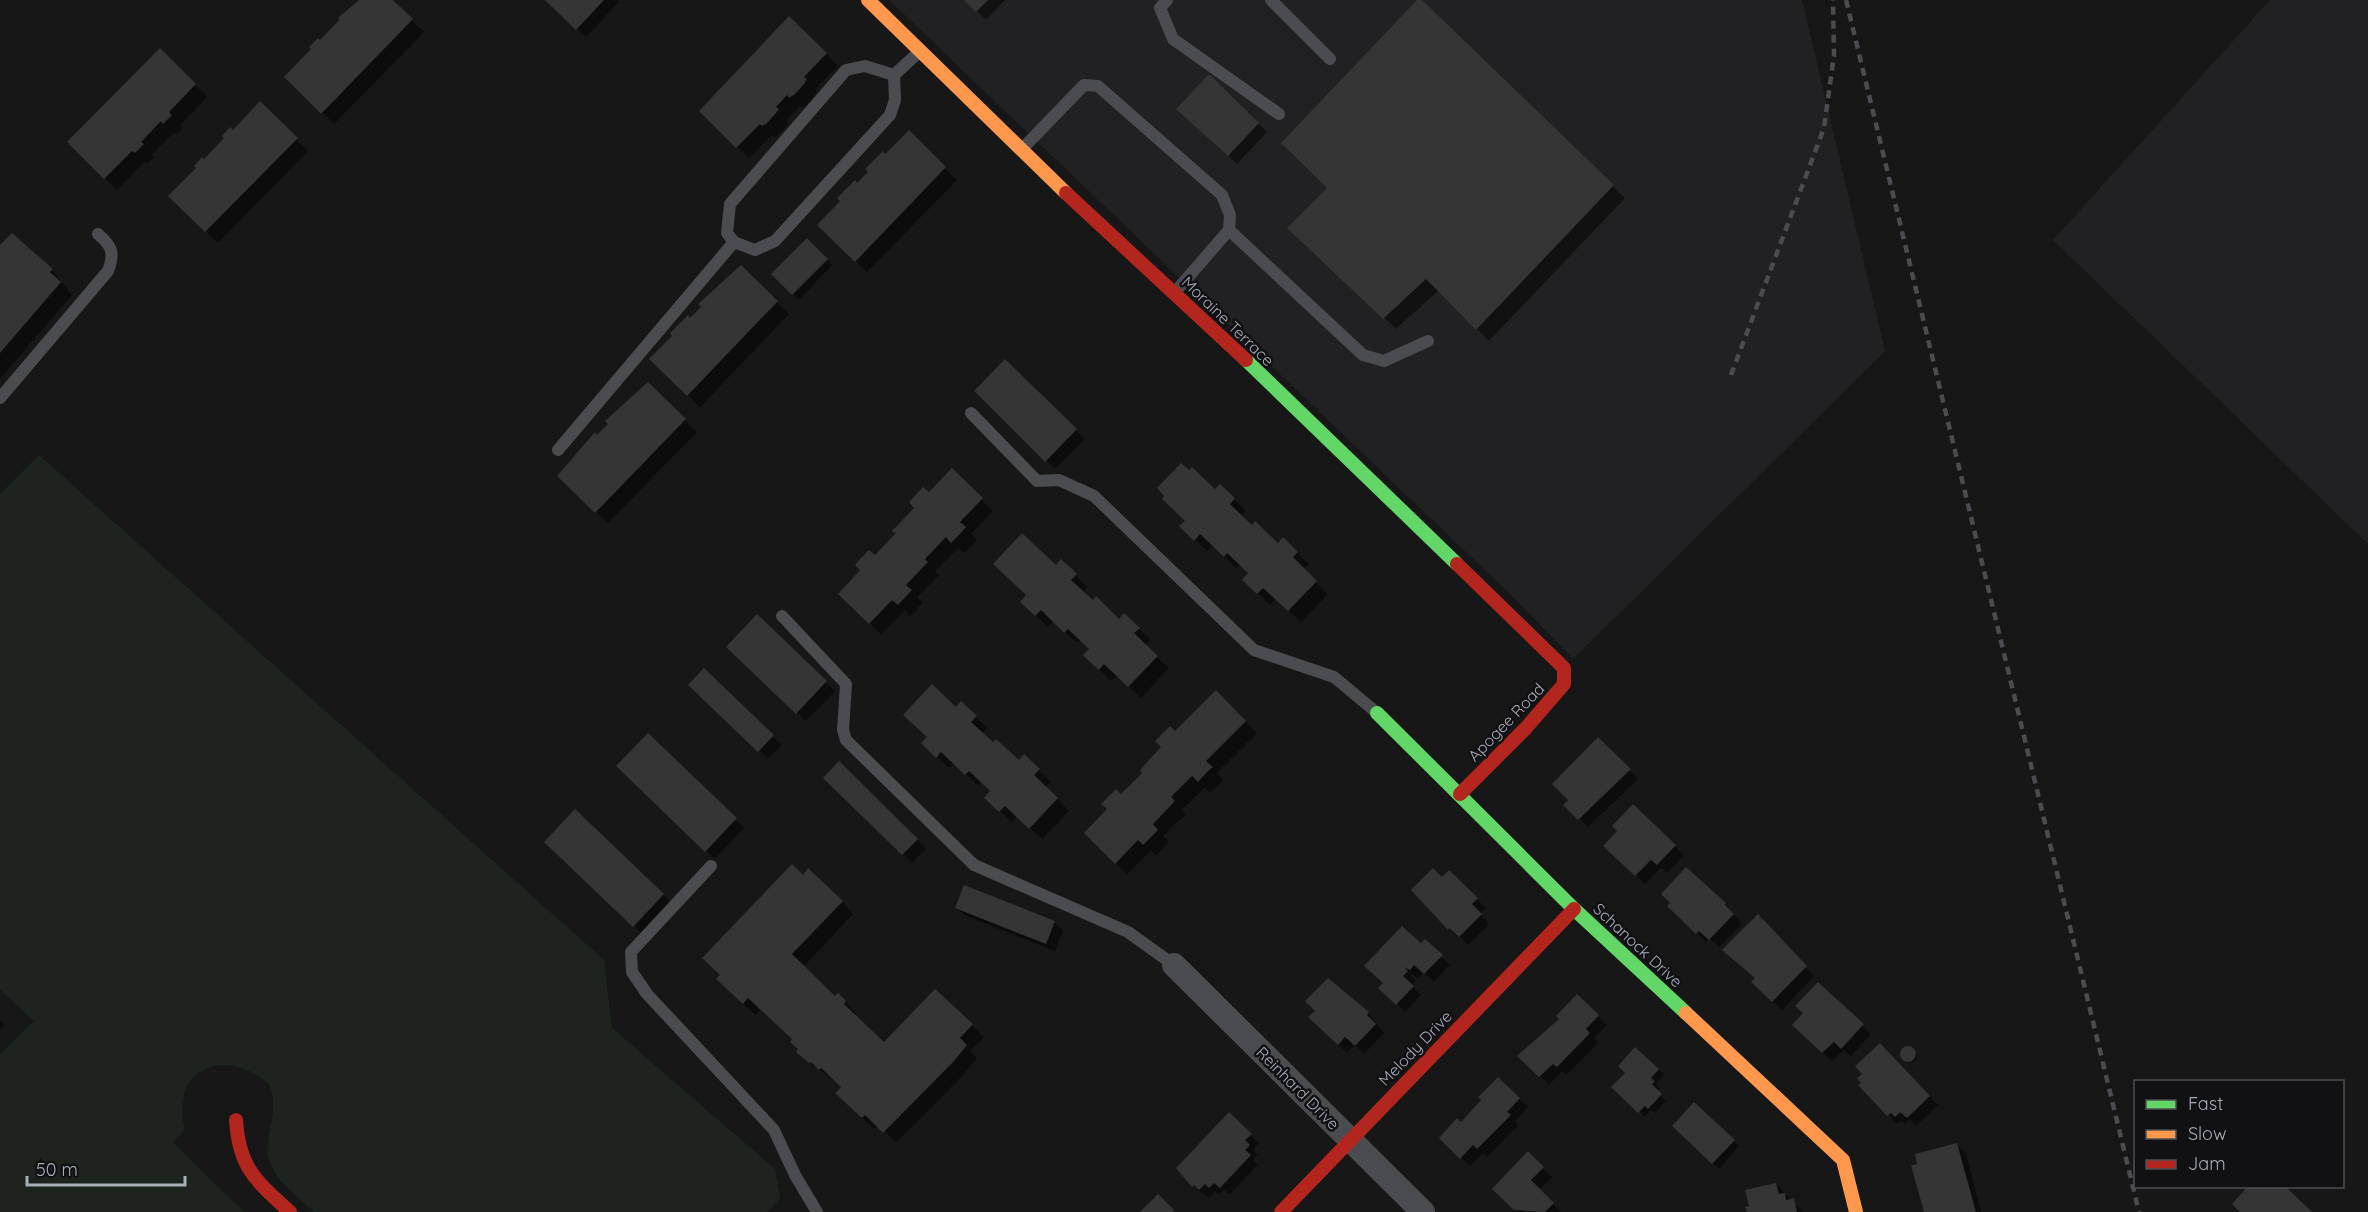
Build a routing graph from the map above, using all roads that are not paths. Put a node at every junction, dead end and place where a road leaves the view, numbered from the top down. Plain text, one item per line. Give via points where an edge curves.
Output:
1 (868, 0) edge
2 (1167, 0) edge
3 (1271, 0) edge
4 (919, 51) junction
5 (1330, 59) dead end
6 (894, 75) junction
7 (1279, 114) dead end
8 (1023, 148) junction
9 (1229, 230) junction
10 (98, 234) dead end
11 (734, 242) junction
12 (1176, 292) junction
13 (1428, 341) dead end
14 (0, 398) edge
15 (971, 413) dead end
16 (558, 450) dead end
17 (782, 616) dead end
18 (1564, 668) joint
19 (1377, 712) joint
20 (1460, 794) junction
21 (711, 866) dead end
22 (1575, 909) junction
23 (1174, 965) joint
24 (236, 1120) dead end
25 (1350, 1139) junction
26 (290, 1212) edge
27 (817, 1212) edge
28 (1281, 1212) edge
29 (1423, 1212) edge
30 (1856, 1212) edge

1 - 4 street, Moraine Terrace
2 - 7 lane via 1160,8 1173,39
3 - 5 lane
4 - 6 lane
4 - 8 street, Moraine Terrace
6 - 11 lane via 895,100 890,116 775,241 755,250
6 - 11 lane via 865,66 846,70 730,204 727,233
8 - 9 lane via 1084,85 1098,86 1222,195 1230,215
8 - 12 street, Moraine Terrace via 1118,243
9 - 12 lane
9 - 13 lane via 1364,355 1384,361
10 - 14 lane via 110,244 113,258 108,271
11 - 16 lane
12 - 18 street, Moraine Terrace
15 - 19 lane via 1037,481 1059,480 1094,496 1254,650 1334,677
17 - 23 lane via 846,684 846,740 974,865 1128,932
18 - 20 street, Apogee Road via 1564,684
19 - 20 street, Schanock Drive
20 - 22 street, Schanock Drive
21 - 27 lane via 631,952 632,972 647,994 774,1130
22 - 25 street, Melody Drive
22 - 30 street, Schanock Drive via 1843,1160
23 - 25 street, Reinhard Drive
24 - 26 street via 237,1141 246,1171
25 - 28 street, Melody Drive
25 - 29 street, Reinhard Drive

